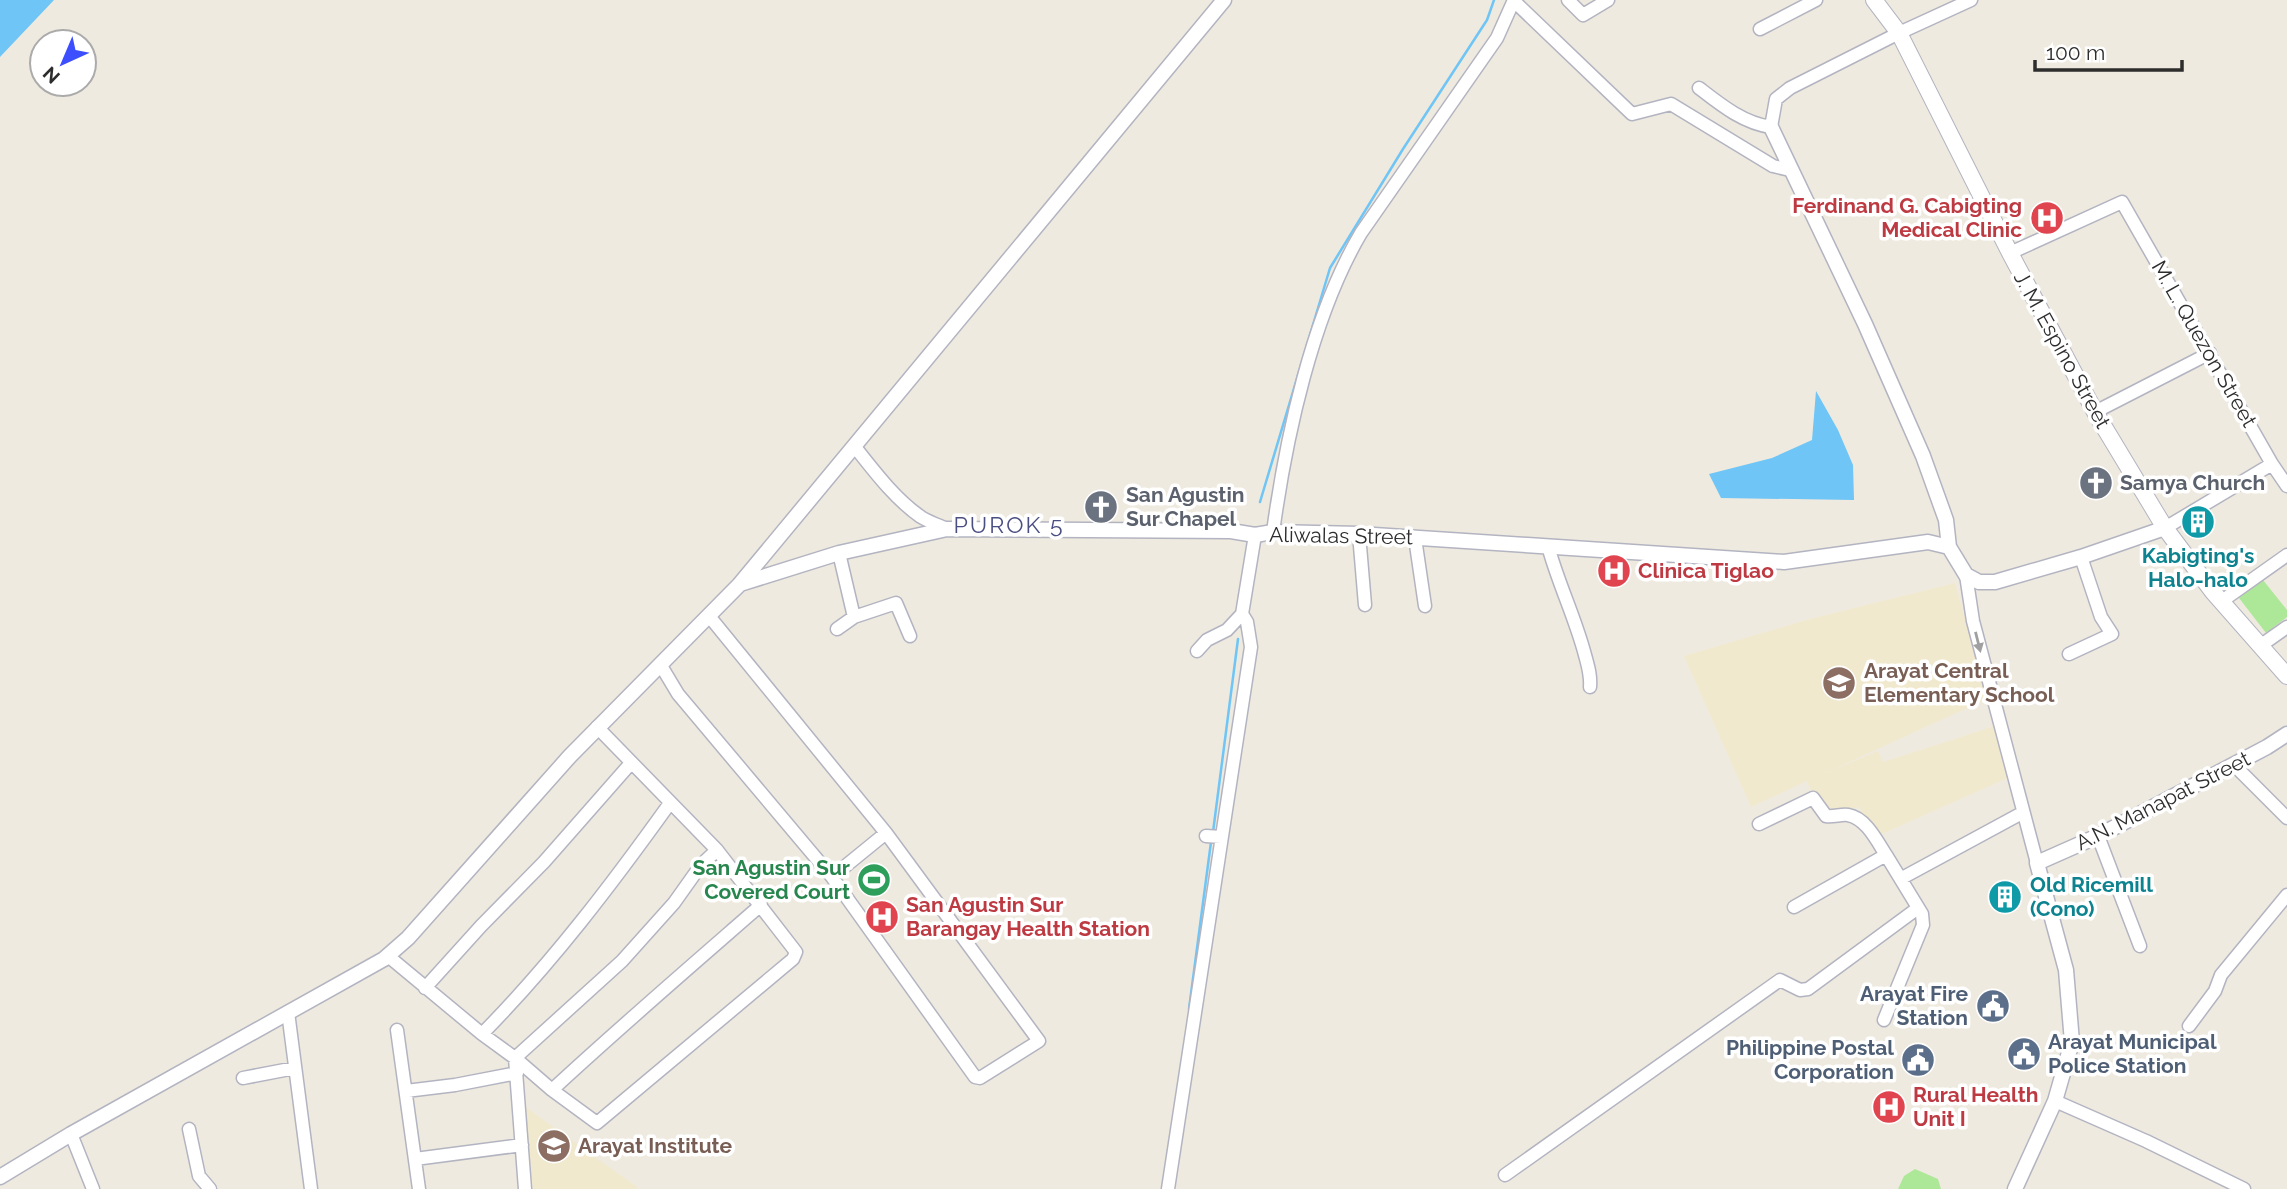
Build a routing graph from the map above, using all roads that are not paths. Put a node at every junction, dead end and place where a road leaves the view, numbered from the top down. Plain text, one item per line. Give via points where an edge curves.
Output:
1 (1224, 0) edge
2 (1568, 0) edge
3 (1608, 0) edge
4 (1816, 0) edge
5 (1874, 0) edge
6 (1971, 0) edge
7 (1514, 1) edge
8 (1760, 29) dead end
9 (1899, 33) junction
10 (1699, 88) dead end
11 (1771, 127) junction
12 (1790, 170) junction
13 (2010, 253) junction
14 (2210, 353) junction
15 (2095, 412) junction
16 (855, 447) junction
17 (2272, 464) junction
18 (2287, 486) edge
19 (947, 528) junction
20 (2165, 528) junction
21 (1273, 532) junction
22 (1359, 534) junction
23 (1255, 535) junction
24 (1415, 538) junction
25 (1548, 546) junction
26 (1949, 547) junction
27 (839, 553) junction
28 (2287, 555) edge
29 (2081, 557) junction
30 (1966, 575) junction
31 (739, 585) junction
32 (2222, 601) junction
33 (1365, 605) dead end
34 (1425, 606) dead end
35 (1242, 614) junction
36 (709, 615) junction
37 (854, 617) junction
38 (2287, 627) edge
39 (836, 629) dead end
40 (910, 636) dead end
41 (2260, 646) junction
42 (1197, 651) dead end
43 (2068, 654) dead end
44 (660, 664) junction
45 (2287, 676) edge
46 (1590, 687) dead end
47 (597, 727) junction
48 (2287, 734) edge
49 (631, 763) junction
50 (2234, 765) junction
51 (670, 803) junction
52 (2022, 813) junction
53 (2287, 818) edge
54 (1759, 824) dead end
55 (886, 833) junction
56 (2098, 836) junction
57 (717, 850) junction
58 (1886, 855) junction
59 (2036, 863) junction
60 (831, 877) junction
61 (1902, 878) junction
62 (2287, 895) edge
63 (761, 905) junction
64 (1794, 907) dead end
65 (1918, 908) junction
66 (2140, 946) dead end
67 (388, 956) junction
68 (425, 988) junction
69 (288, 1012) junction
70 (1885, 1020) dead end
71 (2189, 1026) dead end
72 (397, 1030) dead end
73 (482, 1034) junction
74 (515, 1058) junction
75 (295, 1068) junction
76 (517, 1073) junction
77 (243, 1078) dead end
78 (552, 1090) junction
79 (406, 1091) junction
80 (2055, 1101) junction
81 (189, 1129) dead end
82 (71, 1134) junction
83 (522, 1145) junction
84 (415, 1159) junction
85 (1505, 1175) dead end
86 (0, 1177) edge
87 (93, 1189) edge
88 (210, 1189) edge
89 (311, 1189) edge
90 (419, 1189) edge
91 (525, 1189) edge
92 (1168, 1189) edge
93 (2015, 1189) edge
94 (2244, 1189) edge

1 - 16 street
2 - 3 street via 1583,15
4 - 8 street
5 - 9 main road, J. M. Espino Street
6 - 9 street
7 - 12 street via 1632,114 1671,104 1773,166
7 - 21 street via 1497,38 1343,265 1304,382
9 - 11 street via 1790,88 1776,99
9 - 13 main road, J. M. Espino Street
10 - 11 street via 1740,117
11 - 12 street
12 - 26 street via 1923,456 1946,520
13 - 14 street, M. L. Quezon Street via 2122,202
13 - 15 main road, J. M. Espino Street
14 - 15 street
14 - 17 street, M. L. Quezon Street
15 - 20 main road, J. M. Espino Street
16 - 19 street via 907,505
16 - 31 street
17 - 18 street, M. L. Quezon Street
17 - 20 street
19 - 23 street, Aliwalas Street
19 - 27 street, Aliwalas Street
20 - 29 street
20 - 32 main road, J. M. Espino Street
21 - 22 street, Aliwalas Street
21 - 23 street, Aliwalas Street
22 - 24 street, Aliwalas Street
22 - 33 street
23 - 35 street
24 - 25 street, Aliwalas Street
24 - 34 street
25 - 26 street, Aliwalas Street via 1784,562 1928,542
25 - 46 street via 1576,622
26 - 30 street
27 - 31 street, Aliwalas Street
27 - 37 street
28 - 32 street
29 - 30 street via 1995,582 1979,582
29 - 43 street via 2101,617 2112,634
30 -> 52 street via 1973,621
31 - 36 street
32 - 41 main road, J. M. Espino Street
35 - 42 street
35 - 92 street via 1251,647 1215,837
36 - 44 street
36 - 55 street
37 - 39 street
37 - 40 street via 896,603
38 - 41 street
41 - 45 main road, J. M. Espino Street
44 - 47 street
44 - 60 street via 678,694
47 - 49 street
47 - 67 street
48 - 50 street, A.N. Manapat Street
49 - 51 street
49 - 68 street
50 - 53 street
50 - 56 street, A.N. Manapat Street
51 - 57 street
51 - 73 street via 587,916
52 - 59 street
52 - 61 street
54 - 58 street via 1813,798 1826,816 1858,818
55 - 60 street
55 - 60 street via 1039,1041 975,1077
56 - 59 street, A.N. Manapat Street
56 - 66 street
57 - 63 street
57 - 74 street via 622,961
58 - 61 street
58 - 64 street
59 - 80 street via 2066,970 2070,1003 2072,1042
61 - 65 street
62 - 71 street via 2221,975
63 - 78 street
63 - 78 street via 796,952 793,959 597,1123
65 - 70 street via 1923,925
65 - 85 street via 1808,989 1780,980
67 - 68 street
67 - 69 street
68 - 73 street
69 - 75 street
69 - 82 street
72 - 79 street
73 - 74 street
74 - 76 street
74 - 78 street
75 - 77 street
75 - 89 street
76 - 79 street
76 - 83 street
79 - 84 street
80 - 93 street
80 - 94 street
81 - 88 street via 199,1176
82 - 86 street
82 - 87 street
83 - 84 street
83 - 91 street
84 - 90 street

